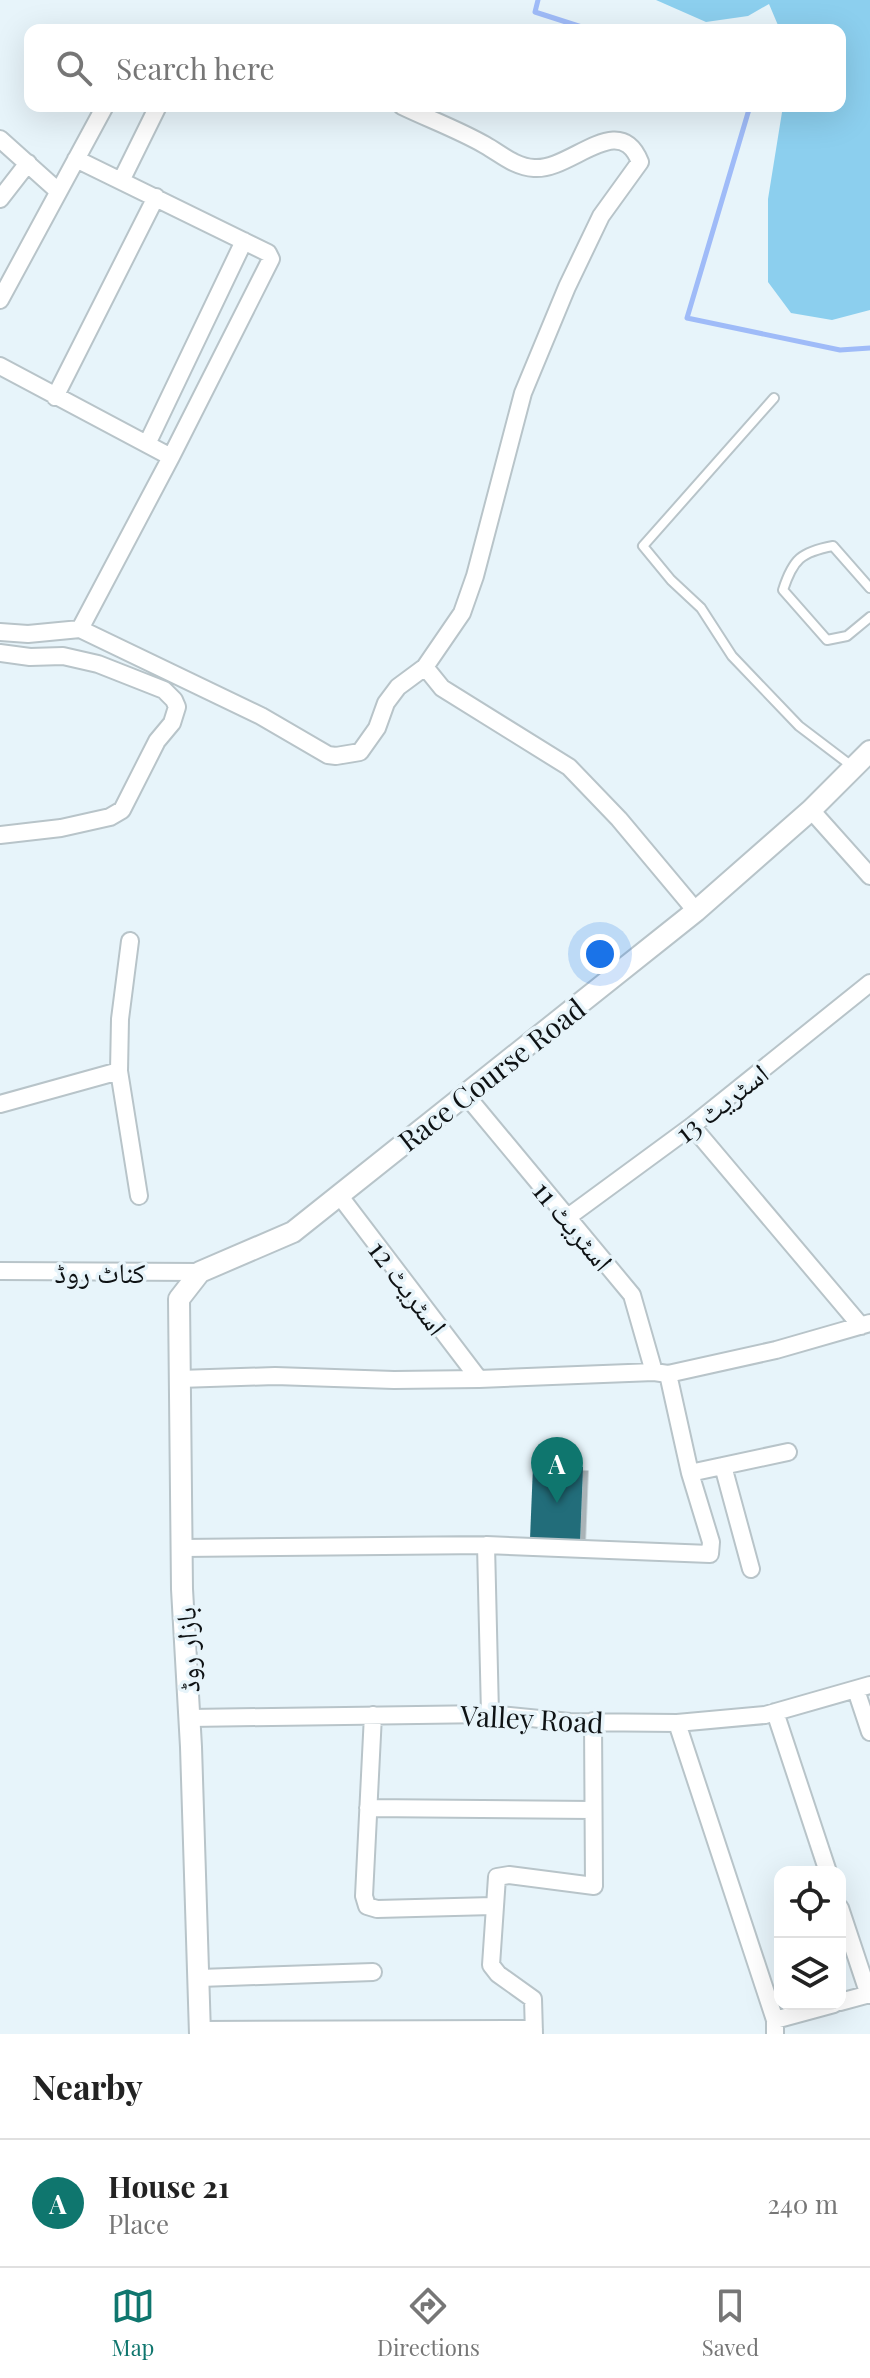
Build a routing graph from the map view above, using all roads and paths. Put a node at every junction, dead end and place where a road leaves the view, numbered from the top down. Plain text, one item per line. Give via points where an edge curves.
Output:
1 (102, 112) edge
2 (155, 112) edge
3 (415, 112) edge
4 (0, 139) edge
5 (76, 159) junction
6 (28, 163) junction
7 (121, 181) junction
8 (58, 191) junction
9 (156, 197) junction
10 (0, 199) edge
11 (244, 241) junction
12 (0, 300) edge
13 (0, 366) edge
14 (55, 397) junction
15 (774, 398) dead end
16 (147, 444) junction
17 (171, 457) junction
18 (870, 588) edge
19 (870, 619) edge
20 (80, 629) junction
21 (0, 632) edge
22 (0, 653) edge
23 (425, 667) junction
24 (870, 751) edge
25 (853, 767) junction
26 (811, 810) junction
27 (0, 835) edge
28 (870, 876) edge
29 (696, 911) junction
30 (130, 941) dead end
31 (870, 983) edge
32 (119, 1071) junction
33 (465, 1094) junction
34 (0, 1104) edge
35 (692, 1126) junction
36 (339, 1195) junction
37 (139, 1196) dead end
38 (568, 1217) junction
39 (0, 1271) edge
40 (200, 1272) junction
41 (866, 1325) edge
42 (661, 1373) junction
43 (179, 1379) junction
44 (479, 1379) junction
45 (788, 1452) dead end
46 (723, 1466) junction
47 (690, 1473) junction
48 (486, 1545) junction
49 (182, 1548) junction
50 (751, 1569) dead end
51 (863, 1688) edge
52 (775, 1712) junction
53 (490, 1714) junction
54 (373, 1715) junction
55 (190, 1718) junction
56 (593, 1721) junction
57 (677, 1723) junction
58 (870, 1732) edge
59 (368, 1808) junction
60 (592, 1810) junction
61 (826, 1866) edge
62 (493, 1906) junction
63 (846, 1926) edge
64 (373, 1972) dead end
65 (200, 1978) junction
66 (869, 1994) edge
67 (846, 2000) edge
68 (819, 2010) edge
69 (775, 2027) edge
70 (534, 2031) edge
71 (200, 2032) edge
72 (291, 2032) edge

1 - 5 street
2 - 7 street
3 - 23 street via 533,168 546,168 611,140 634,147 640,162 601,216 567,287 523,393 462,613
4 - 6 street
5 - 7 street
5 - 8 street
6 - 8 street
6 - 10 street
7 - 9 street
8 - 12 street
9 - 11 street
9 - 14 street
11 - 16 street
11 - 17 street via 268,253 269,267
13 - 14 street
14 - 16 street
15 - 25 lane via 643,546 701,608 732,656 799,726
16 - 17 street
17 - 20 street
18 - 19 lane via 833,546 809,551 791,567 783,590 827,640 847,636
20 - 21 street
20 - 23 street via 336,756 360,752 398,687
22 - 27 street via 63,656 98,664 164,690 177,707 122,810 73,826
23 - 29 street via 442,688 569,767
24 - 25 street, Race Course Road
25 - 26 street, Race Course Road
26 - 28 street
26 - 29 street, Race Course Road
29 - 33 street, Race Course Road
30 - 32 street
31 - 35 street, اسٹریٹ 13
32 - 34 street
32 - 37 street
33 - 36 street, Race Course Road
33 - 38 street, اسٹریٹ 11
35 - 38 street, اسٹریٹ 13
35 - 41 street
36 - 40 street, Race Course Road via 293,1232
36 - 44 street, اسٹریٹ 12
38 - 42 street, اسٹریٹ 11 via 632,1295
39 - 40 street, کناٹ روڈ
40 - 43 street, بازار روڈ via 179,1299
41 - 42 street
42 - 44 street
42 - 47 street, اسٹریٹ 11
43 - 44 street
43 - 49 street, بازار روڈ
45 - 46 street
46 - 47 street
46 - 50 street
47 - 48 street, اسٹریٹ 11 via 710,1554
48 - 49 street
48 - 53 street
49 - 55 street, بازار روڈ
51 - 52 street, Valley Road
51 - 58 street
52 - 57 street, Valley Road
52 - 61 street
53 - 54 street, Valley Road
53 - 56 street, Valley Road
54 - 55 street, Valley Road
54 - 59 street
55 - 65 street, بازار روڈ
56 - 57 street, Valley Road
56 - 60 street
57 - 69 street
59 - 60 street
59 - 62 street via 367,1906
60 - 62 street via 594,1886 497,1877
62 - 70 street via 491,1965 533,1999
63 - 66 street
64 - 65 street
65 - 71 street, بازار روڈ
66 - 67 street
68 - 69 street
70 - 72 street
71 - 72 street

